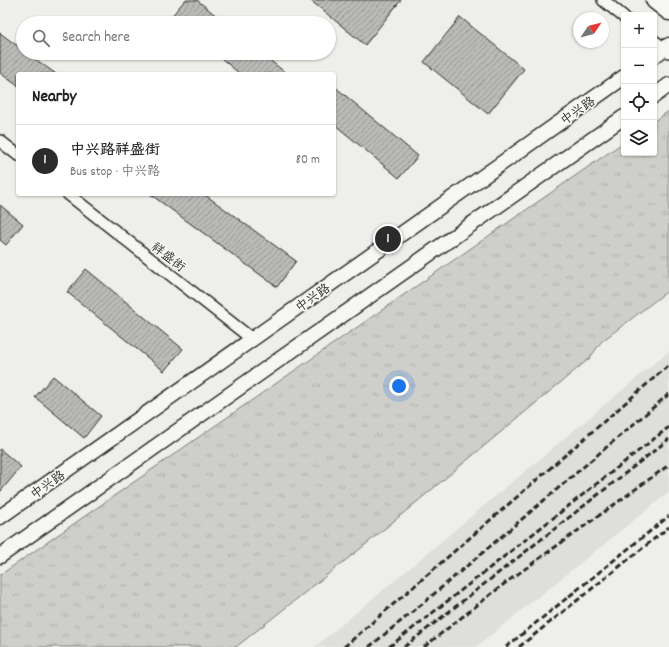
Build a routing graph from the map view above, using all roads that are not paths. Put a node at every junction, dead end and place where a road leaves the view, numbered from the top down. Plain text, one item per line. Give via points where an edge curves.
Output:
1 (603, 0) edge
2 (655, 0) edge
3 (669, 11) edge
4 (621, 15) edge
5 (621, 79) edge
6 (669, 85) edge
7 (657, 94) edge
8 (621, 119) edge
9 (0, 141) edge
10 (16, 153) edge
11 (71, 196) edge
12 (252, 339) junction
13 (0, 517) edge
14 (0, 556) edge

1 - 4 street
2 - 3 main road
5 - 12 street, 中兴路
6 - 7 street
8 - 14 street
9 - 10 street
11 - 12 street, 祥盛街
12 - 13 street, 中兴路

